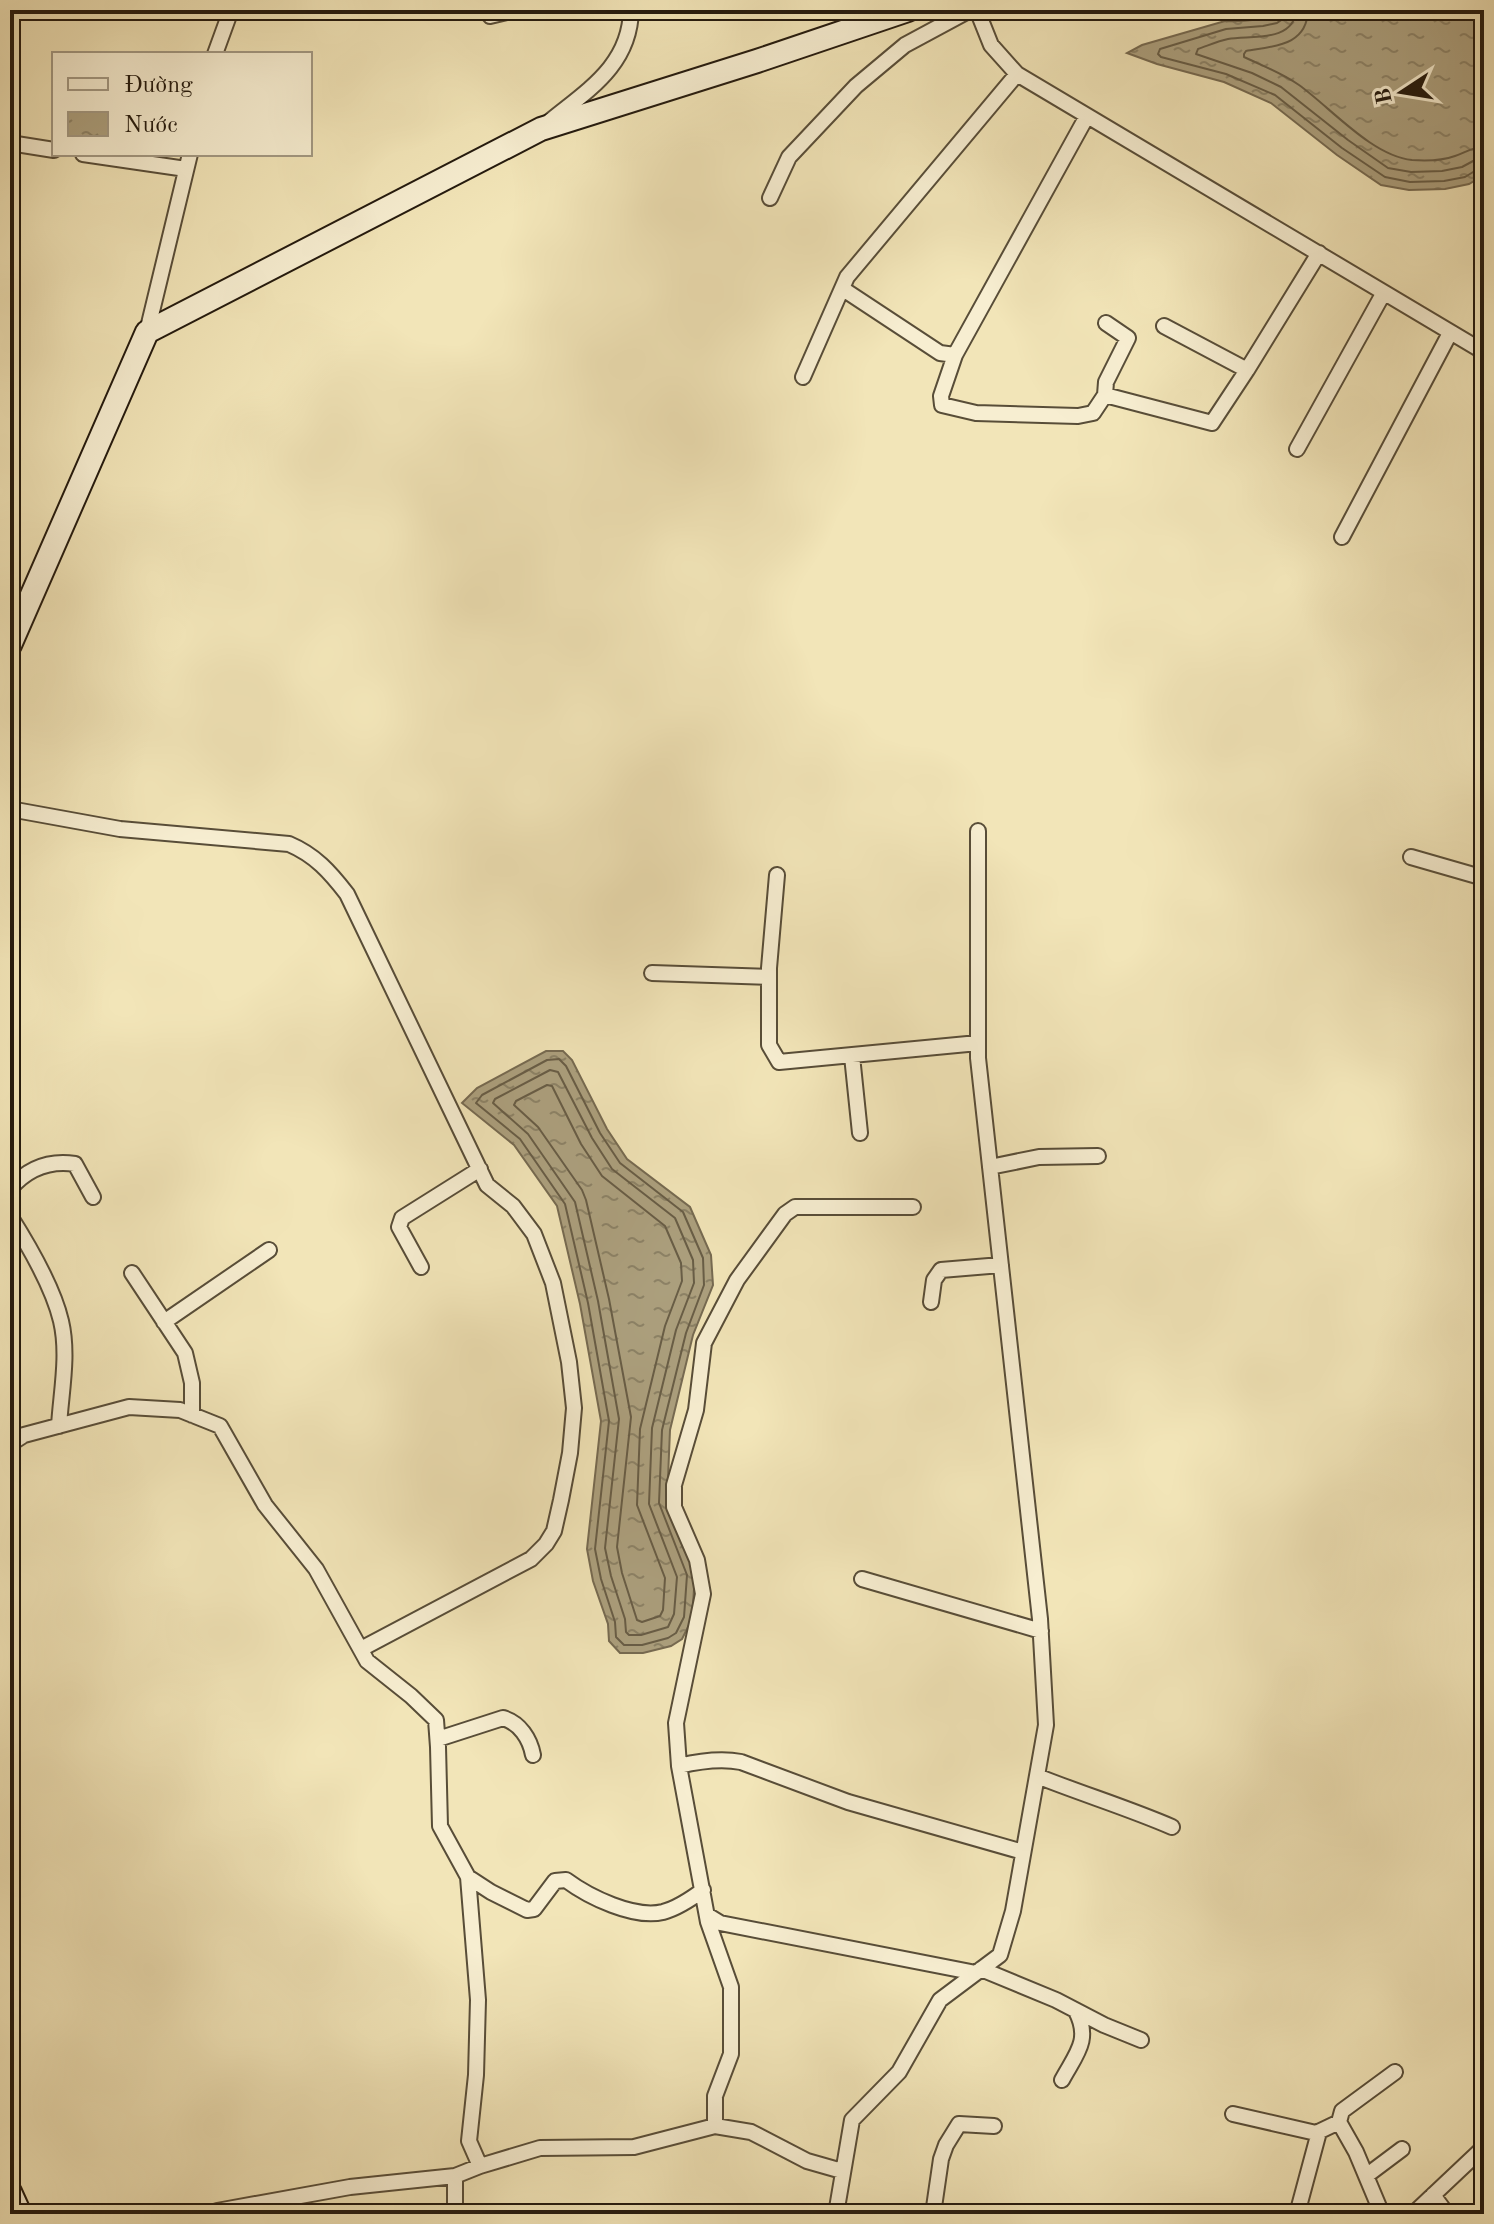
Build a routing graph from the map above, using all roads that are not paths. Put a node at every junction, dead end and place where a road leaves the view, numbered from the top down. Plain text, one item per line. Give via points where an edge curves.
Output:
1 (231, 10) edge
2 (515, 10) edge
3 (631, 10) edge
4 (908, 10) edge
5 (970, 10) edge
6 (977, 10) edge
7 (490, 16) dead end
8 (216, 52) edge
9 (1017, 74) junction
10 (1087, 116) junction
11 (541, 129) junction
12 (10, 143) edge
13 (52, 150) edge
14 (113, 156) edge
15 (188, 161) edge
16 (770, 198) dead end
17 (1319, 253) junction
18 (843, 289) junction
19 (1383, 294) junction
20 (1106, 323) dead end
21 (1164, 326) dead end
22 (147, 332) junction
23 (1450, 333) junction
24 (1484, 352) edge
25 (955, 355) junction
26 (1247, 370) junction
27 (803, 377) dead end
28 (1105, 395) junction
29 (1297, 449) dead end
30 (1342, 537) dead end
31 (10, 645) edge
32 (10, 809) edge
33 (978, 831) dead end
34 (1411, 857) dead end
35 (777, 875) dead end
36 (1484, 878) edge
37 (652, 973) dead end
38 (769, 977) junction
39 (978, 1043) junction
40 (852, 1056) junction
41 (860, 1133) dead end
42 (1098, 1156) dead end
43 (990, 1167) junction
44 (480, 1169) junction
45 (10, 1189) edge
46 (93, 1197) dead end
47 (913, 1207) dead end
48 (10, 1216) edge
49 (269, 1250) dead end
50 (1001, 1265) junction
51 (421, 1267) dead end
52 (132, 1273) dead end
53 (931, 1302) dead end
54 (164, 1322) junction
55 (192, 1415) junction
56 (59, 1426) junction
57 (10, 1444) edge
58 (862, 1579) dead end
59 (1041, 1631) junction
60 (361, 1649) junction
61 (438, 1739) junction
62 (533, 1755) dead end
63 (679, 1766) junction
64 (1037, 1776) junction
65 (1172, 1827) dead end
66 (1023, 1852) junction
67 (468, 1877) junction
68 (703, 1890) junction
69 (707, 1915) junction
70 (979, 1971) junction
71 (1076, 2010) junction
72 (1141, 2040) dead end
73 (1395, 2072) dead end
74 (1062, 2080) dead end
75 (1233, 2114) dead end
76 (1339, 2122) junction
77 (715, 2126) junction
78 (994, 2126) dead end
79 (1319, 2132) junction
80 (1484, 2147) edge
81 (1402, 2149) dead end
82 (480, 2166) junction
83 (842, 2171) junction
84 (455, 2176) junction
85 (1366, 2176) junction
86 (1433, 2195) junction
87 (216, 2214) edge
88 (455, 2214) edge
89 (836, 2214) edge
90 (933, 2214) edge
91 (1297, 2214) edge
92 (1382, 2214) edge
93 (1413, 2214) edge
94 (1447, 2214) edge

1 - 8 street
2 - 7 street
3 - 11 street via 622,50 607,74
4 - 11 main road
5 - 16 street via 905,45 856,86 789,157
6 - 9 street via 991,45
9 - 10 street
9 - 18 street via 847,277
10 - 17 street
10 - 25 street
11 - 22 main road
12 - 13 street
14 - 15 street
15 - 22 street
17 - 19 street
17 - 26 street
18 - 25 street via 940,353
18 - 27 street
19 - 23 street
19 - 29 street
20 - 28 street via 1128,338
21 - 26 street
22 - 31 main road
23 - 24 street
23 - 30 street
25 - 28 street via 942,405 976,413 1078,416 1093,413
26 - 28 street via 1212,423
32 - 44 street via 120,829 289,844 313,857 347,894
33 - 39 street
34 - 36 street
35 - 38 street
37 - 38 street
38 - 40 street via 769,1045 779,1062
39 - 40 street
39 - 43 street
40 - 41 street
42 - 43 street via 1039,1157
43 - 50 street
44 - 51 street via 402,1218 399,1227
44 - 60 street via 487,1185 513,1206 534,1234 553,1283 574,1408 554,1531 531,1559
45 - 46 street via 43,1165 61,1162 75,1164
47 - 63 street via 795,1207 737,1280 704,1343 696,1410 673,1498 697,1560 703,1594 676,1723
48 - 56 street via 61,1322
49 - 54 street
50 - 53 street via 941,1270
50 - 59 street
52 - 54 street
54 - 55 street via 185,1353
55 - 56 street via 129,1407
55 - 60 street via 220,1426 265,1505 316,1569
56 - 57 street
58 - 59 street
59 - 64 street via 1046,1725
60 - 61 street via 367,1661 436,1720
61 - 62 street via 503,1718 530,1741
61 - 67 street via 440,1826
63 - 66 street via 741,1762 848,1802
63 - 68 street
64 - 65 street
64 - 66 street
66 - 70 street via 1000,1955
67 - 68 street via 527,1910 534,1909 555,1881 566,1880 579,1890 644,1913 679,1906
67 - 82 street via 478,2000 469,2141
68 - 69 street
69 - 70 street via 720,1923
69 - 77 street via 731,1987 731,2054 715,2096
70 - 71 street
70 - 83 street via 940,2000 899,2072 852,2120
71 - 72 street
71 - 74 street via 1083,2025 1082,2043
73 - 76 street via 1342,2111
75 - 79 street
76 - 79 street
76 - 85 street
77 - 82 street via 634,2147 540,2148
77 - 83 street via 751,2132 807,2161
78 - 90 street via 959,2124 941,2159
79 - 91 street
80 - 86 street
81 - 85 street
82 - 84 street
83 - 89 street
84 - 87 street via 350,2187
84 - 88 street
85 - 92 street
86 - 93 street
86 - 94 street

